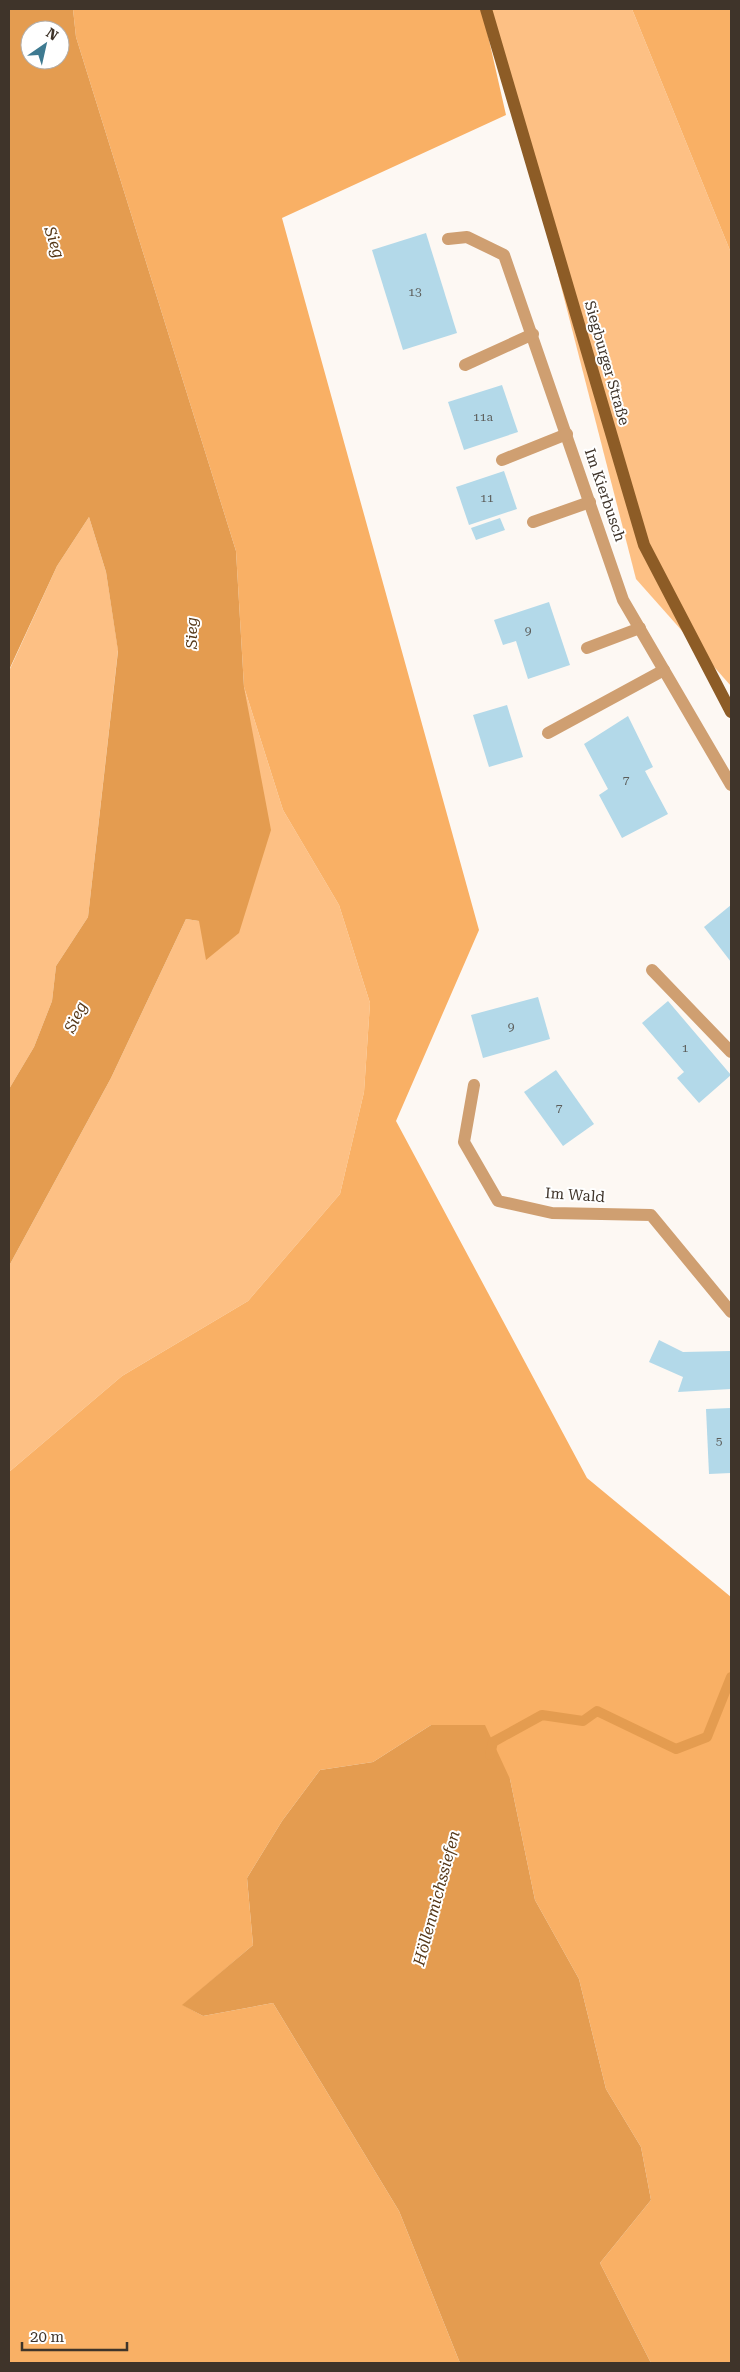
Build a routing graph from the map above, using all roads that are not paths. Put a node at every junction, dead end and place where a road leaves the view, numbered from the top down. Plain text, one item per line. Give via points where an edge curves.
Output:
1 (486, 9) edge
2 (448, 239) dead end
3 (533, 334) junction
4 (465, 365) dead end
5 (566, 434) junction
6 (502, 460) dead end
7 (590, 502) junction
8 (532, 522) dead end
9 (640, 628) junction
10 (586, 648) dead end
11 (664, 670) junction
12 (731, 712) edge
13 (548, 733) dead end
14 (731, 785) edge
15 (652, 970) dead end
16 (731, 1052) edge
17 (474, 1085) dead end
18 (731, 1312) edge

1 - 12 main road, Siegburger Straße via 644,545
2 - 3 street, Im Kierbusch via 467,237 504,255
3 - 4 street
3 - 5 street, Im Kierbusch
5 - 6 street
5 - 7 street, Im Kierbusch
7 - 8 street
7 - 9 street, Im Kierbusch via 623,600
9 - 10 street
9 - 11 street, Im Kierbusch
11 - 13 street
11 - 14 street, Im Kierbusch
15 - 16 street
17 - 18 street, Im Wald via 464,1142 498,1201 552,1213 650,1215

